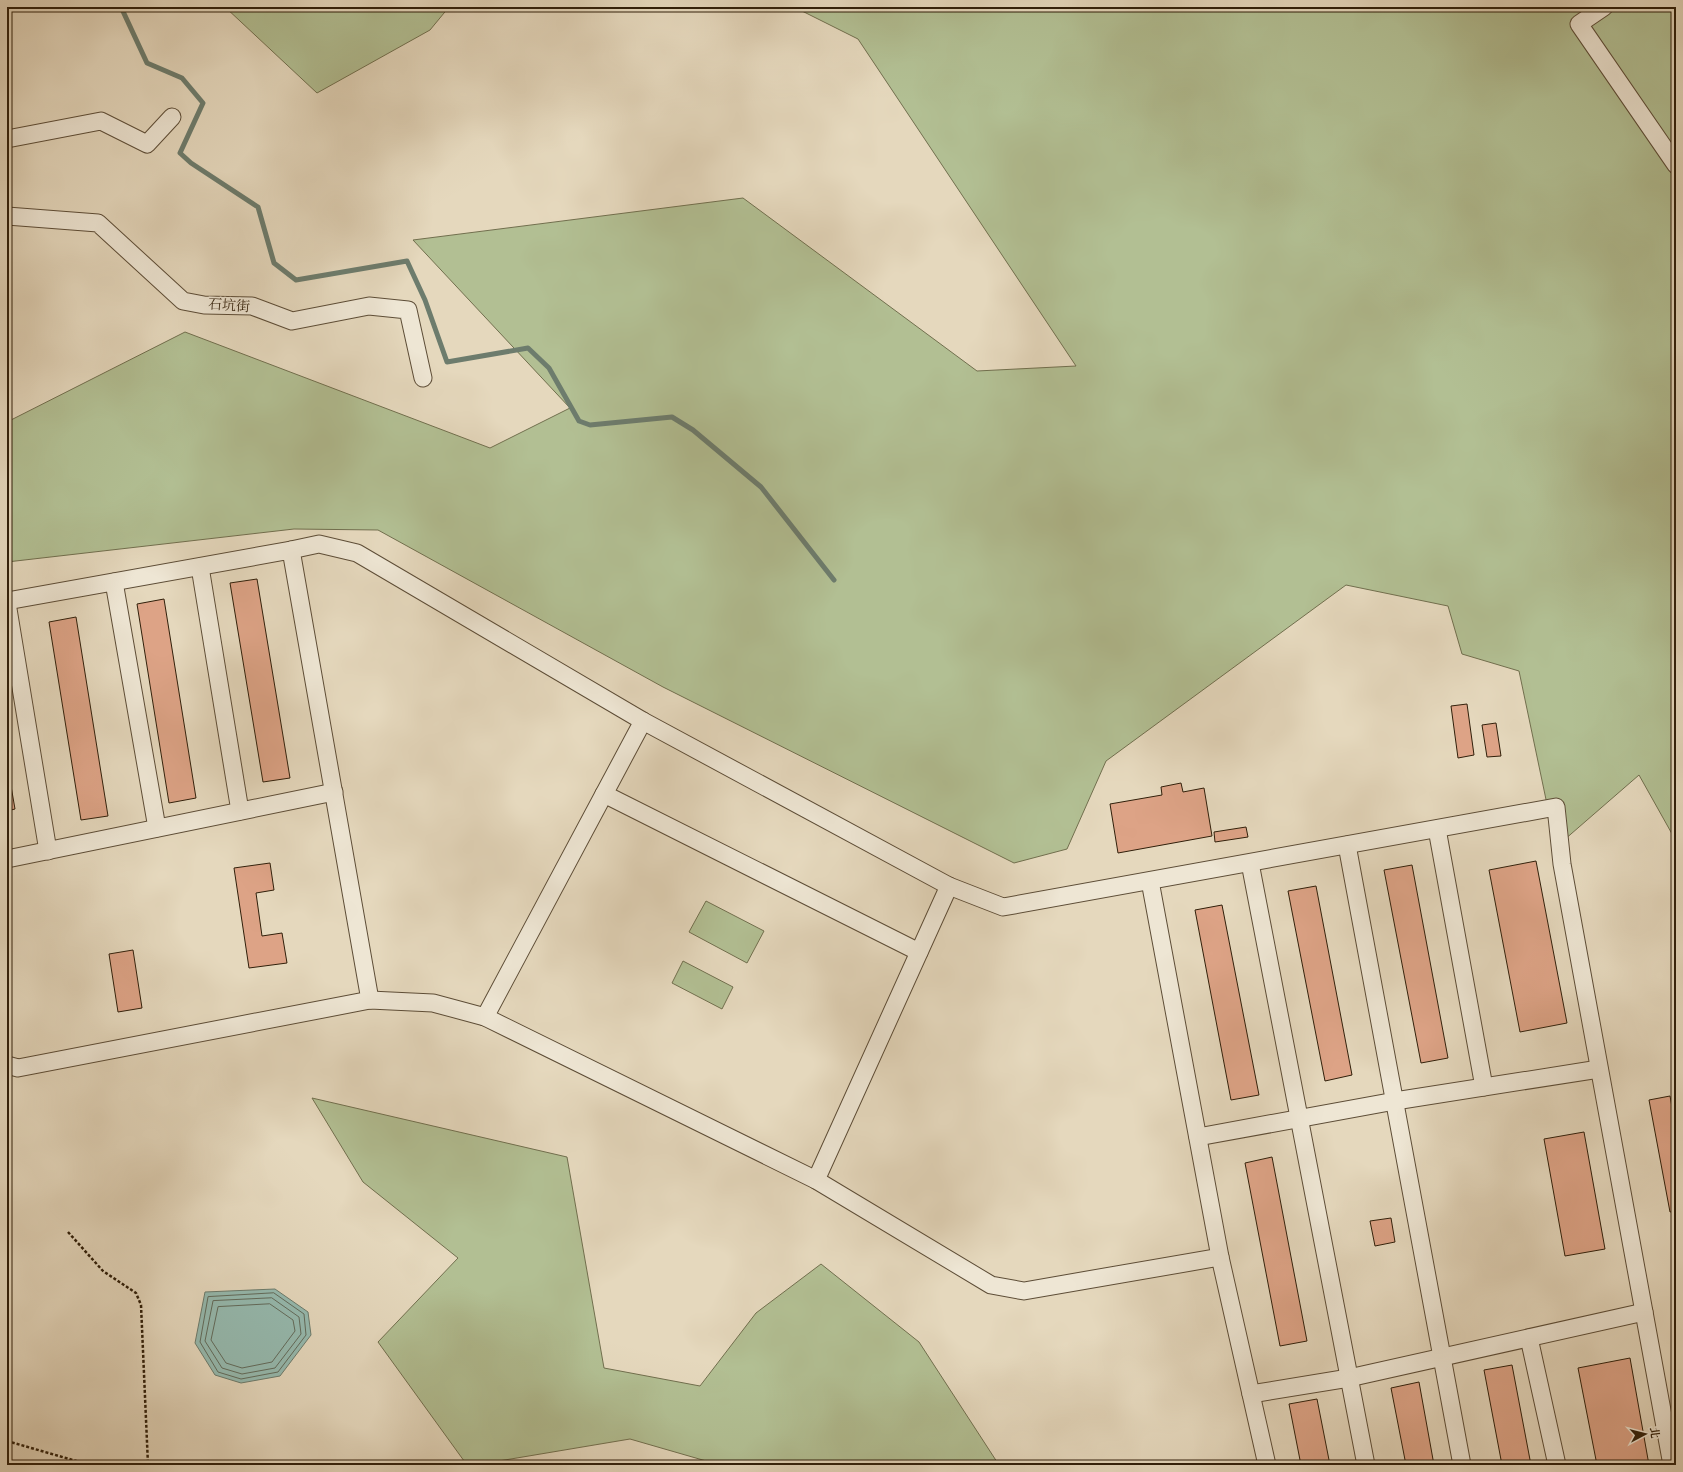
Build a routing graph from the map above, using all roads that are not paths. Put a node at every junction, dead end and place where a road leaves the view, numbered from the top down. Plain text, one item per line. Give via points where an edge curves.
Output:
1 (1604, 7) edge
2 (172, 117) dead end
3 (7, 139) edge
4 (1676, 165) edge
5 (7, 216) edge
6 (422, 378) dead end
7 (291, 550) junction
8 (200, 567) junction
9 (114, 582) junction
10 (7, 602) edge
11 (643, 721) junction
12 (334, 792) junction
13 (604, 794) junction
14 (240, 811) junction
15 (157, 828) junction
16 (1437, 829) junction
17 (1347, 845) junction
18 (48, 851) junction
19 (7, 859) edge
20 (1250, 863) junction
21 (1150, 881) junction
22 (949, 886) junction
23 (919, 952) junction
24 (370, 1000) junction
25 (485, 1016) junction
26 (7, 1065) edge
27 (1599, 1068) junction
28 (1484, 1087) junction
29 (1395, 1100) junction
30 (1299, 1119) junction
31 (1198, 1137) junction
32 (816, 1180) junction
33 (1220, 1257) junction
34 (1644, 1312) junction
35 (1529, 1338) junction
36 (1443, 1357) junction
37 (1349, 1378) junction
38 (1251, 1394) junction
39 (1267, 1465) edge
40 (1366, 1465) edge
41 (1462, 1465) edge
42 (1557, 1465) edge
43 (1672, 1465) edge

1 - 4 street via 1579,24
2 - 3 street via 146,144 101,121
5 - 6 street, 石坑街 via 98,223 183,301 252,306 292,321 369,306 408,310
7 - 8 street
7 - 11 street via 319,544 357,553
7 - 12 street
8 - 9 street
8 - 14 street
9 - 10 street
9 - 15 street
10 - 18 street
11 - 13 street
11 - 22 street
12 - 14 street
12 - 24 street
13 - 23 street
13 - 25 street
14 - 15 street
15 - 18 street
16 - 17 street
16 - 27 street via 1556,807 1562,864
16 - 28 street
17 - 20 street
17 - 29 street
18 - 19 street
20 - 21 street
20 - 30 street
21 - 22 street via 1003,907
21 - 31 street
22 - 23 street
23 - 32 street
24 - 25 street via 433,1003
24 - 26 street via 18,1068
25 - 32 street
27 - 28 street
27 - 34 street
28 - 29 street
29 - 30 street
29 - 36 street
30 - 31 street
30 - 37 street
31 - 33 street
32 - 33 street via 991,1285 1024,1291
33 - 38 street
34 - 35 street
34 - 43 street
35 - 36 street
35 - 42 street
36 - 37 street
36 - 41 street
37 - 38 street
37 - 40 street
38 - 39 street

